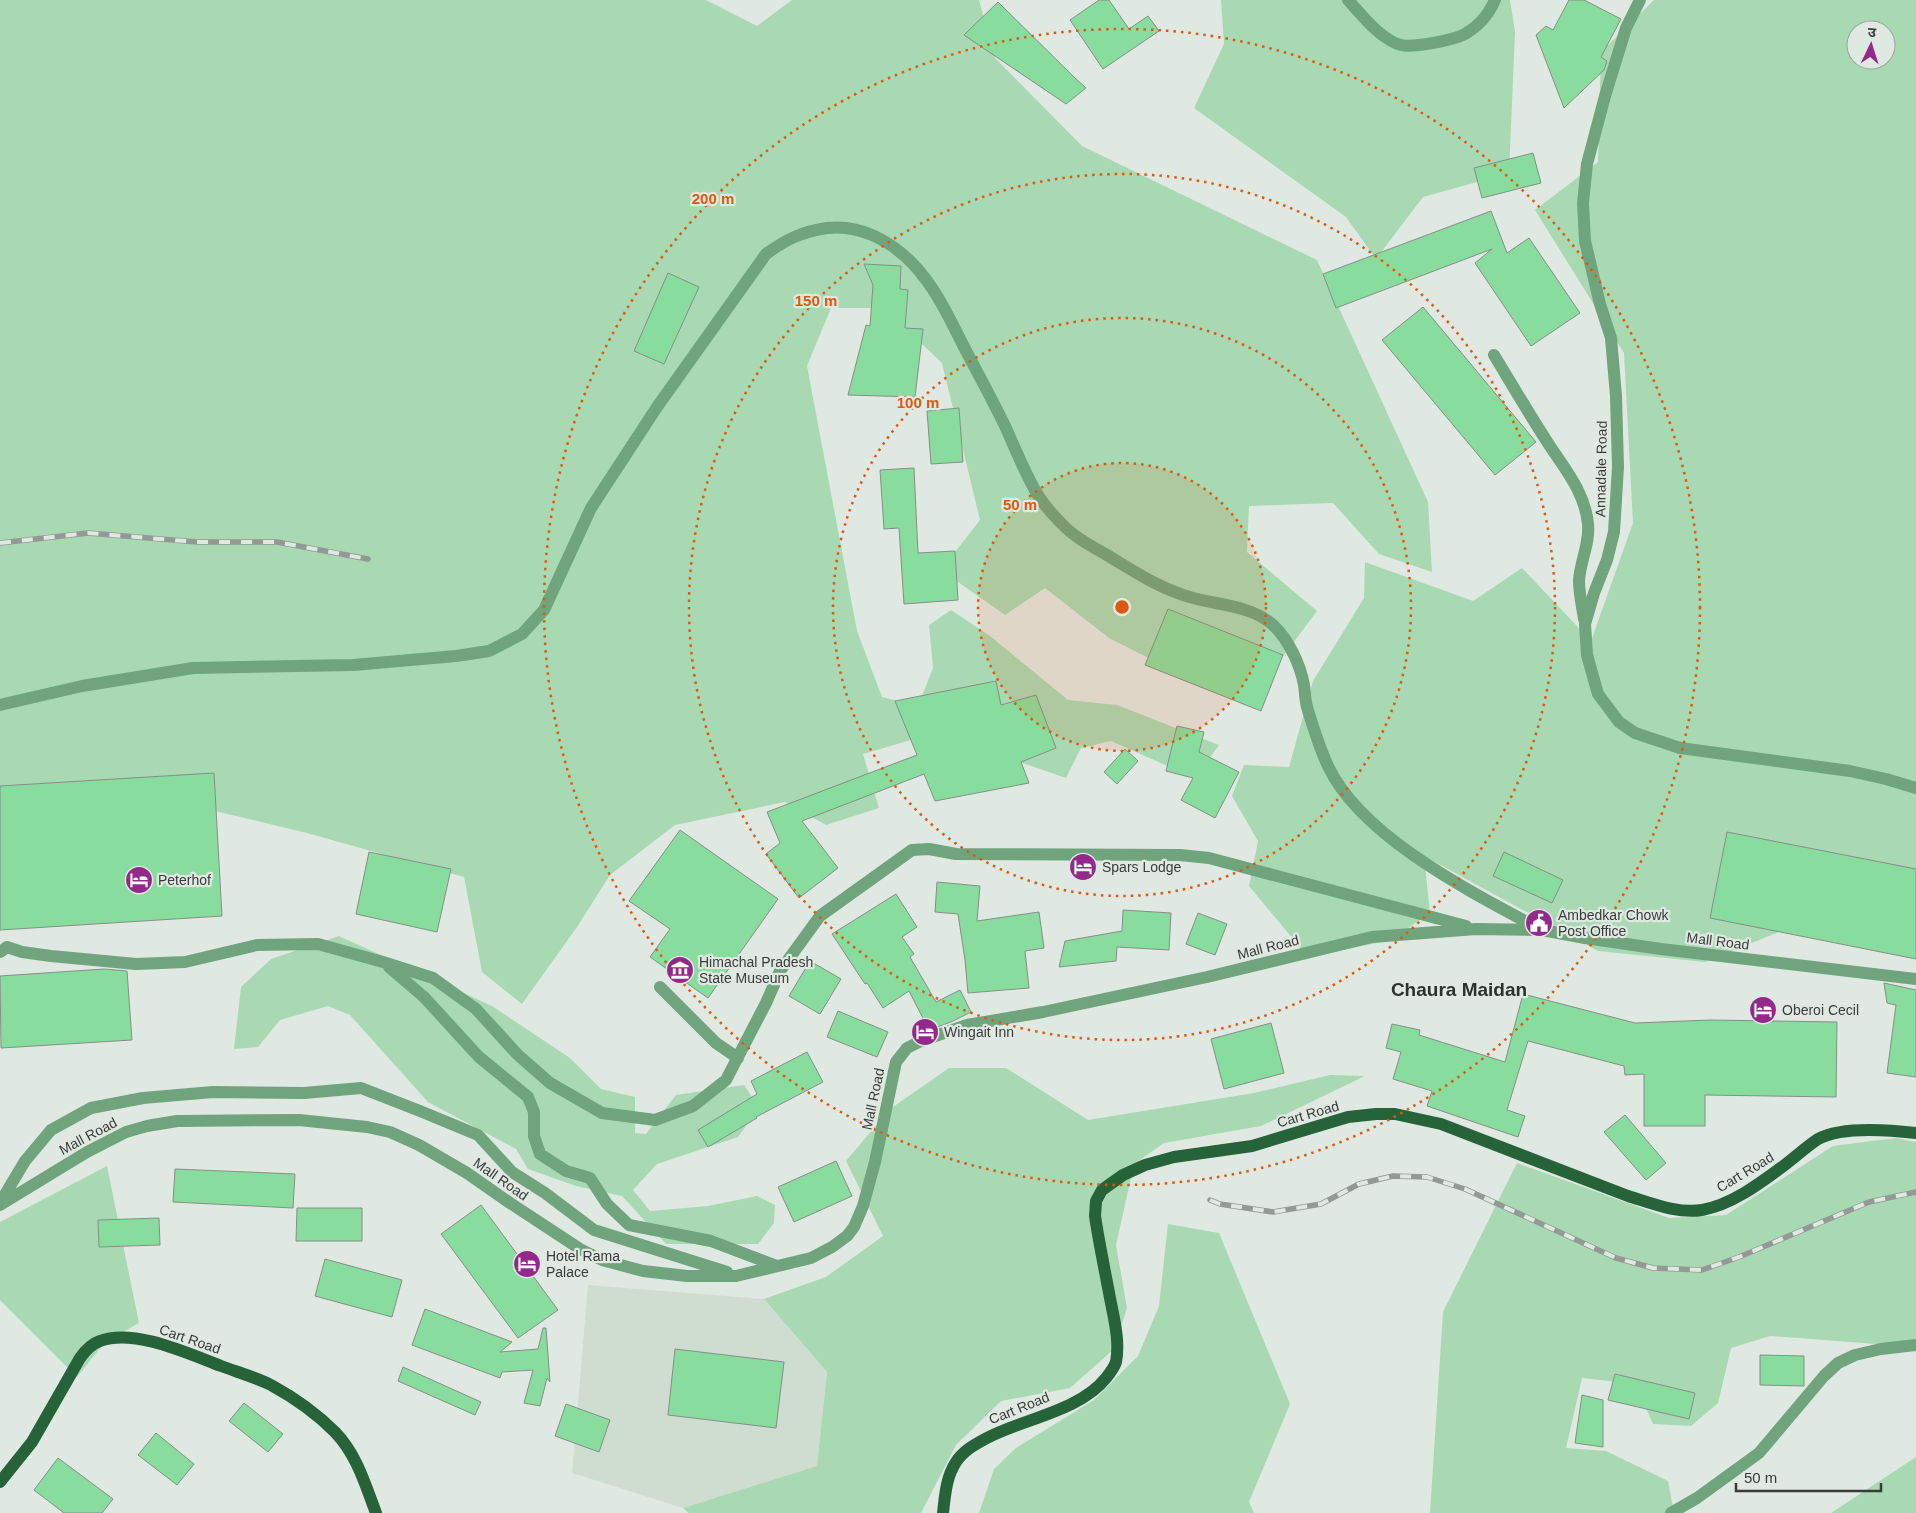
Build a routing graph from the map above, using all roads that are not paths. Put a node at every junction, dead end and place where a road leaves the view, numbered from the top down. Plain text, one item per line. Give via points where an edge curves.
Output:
1 (1348, 0) edge
2 (1495, 0) edge
3 (1640, 0) edge
4 (1494, 355) dead end
5 (1585, 624) junction
6 (0, 705) edge
7 (1916, 788) edge
8 (1476, 929) junction
9 (1542, 930) junction
10 (0, 952) edge
11 (383, 962) junction
12 (1916, 979) edge
13 (660, 987) dead end
14 (738, 1058) junction
15 (1916, 1133) edge
16 (0, 1204) edge
17 (777, 1266) junction
18 (736, 1276) junction
19 (1916, 1345) edge
20 (0, 1482) edge
21 (376, 1513) edge
22 (943, 1513) edge
23 (1671, 1513) edge

1 - 2 street via 1377,32 1400,45 1422,45 1464,35 1488,16
3 - 5 street, Annadale Road via 1626,28 1605,96 1587,164 1583,203 1585,241 1614,356 1618,467 1614,532
4 - 5 street via 1569,473 1585,508 1588,542 1579,581
5 - 7 street, Annadale Road via 1587,654 1598,694 1619,722 1634,733 1680,748 1850,771
6 - 9 street via 82,686 193,668 353,665 456,656 489,651 522,634 544,610 591,508 657,407 766,254 786,239 811,231 859,229 882,240 912,262 933,288 1036,493 1048,510 1083,541 1164,588 1255,614 1272,624 1293,654 1328,768 1368,819 1396,842 1464,887
8 - 9 street, Mall Road
8 - 14 street via 1209,858 1180,855 956,854 917,849 899,858 820,916 780,971
8 - 17 street, Mall Road via 1372,936 1187,981 967,1026 921,1041 907,1048 896,1062 875,1162 854,1227 847,1236 812,1258
9 - 12 street, Mall Road via 1662,949
10 - 11 street via 7,947 51,956 136,964 185,962 257,945 318,944
11 - 14 street via 432,978 476,1010 518,1055 550,1083 602,1113 655,1120 693,1106 726,1080
11 - 17 street via 424,997 479,1057 528,1097 534,1112 534,1136 540,1154 566,1171 590,1178 607,1204 629,1225 711,1241
13 - 14 street via 716,1043
15 - 22 main road, Cart Road via 1879,1130 1834,1134 1819,1139 1765,1180 1738,1196 1701,1210 1659,1206 1442,1124 1395,1114 1348,1117 1252,1146 1174,1157 1145,1165 1110,1182 1096,1202 1095,1216 1116,1329 1117,1349 1111,1372 1103,1382 1076,1401 996,1433 964,1452 952,1468
16 - 18 street, Mall Road via 87,1152 126,1132 147,1126 177,1121 299,1120 390,1132 467,1173 580,1250 602,1260 643,1271 687,1276
16 - 18 street via 26,1161 51,1130 91,1108 143,1098 213,1092 304,1094 361,1088 478,1135 512,1172 594,1230
17 - 18 street, Mall Road
19 - 23 street via 1855,1355 1838,1363 1759,1453
20 - 21 main road, Cart Road via 32,1442 86,1350 100,1340 137,1339 180,1351 270,1385 309,1410 347,1446

